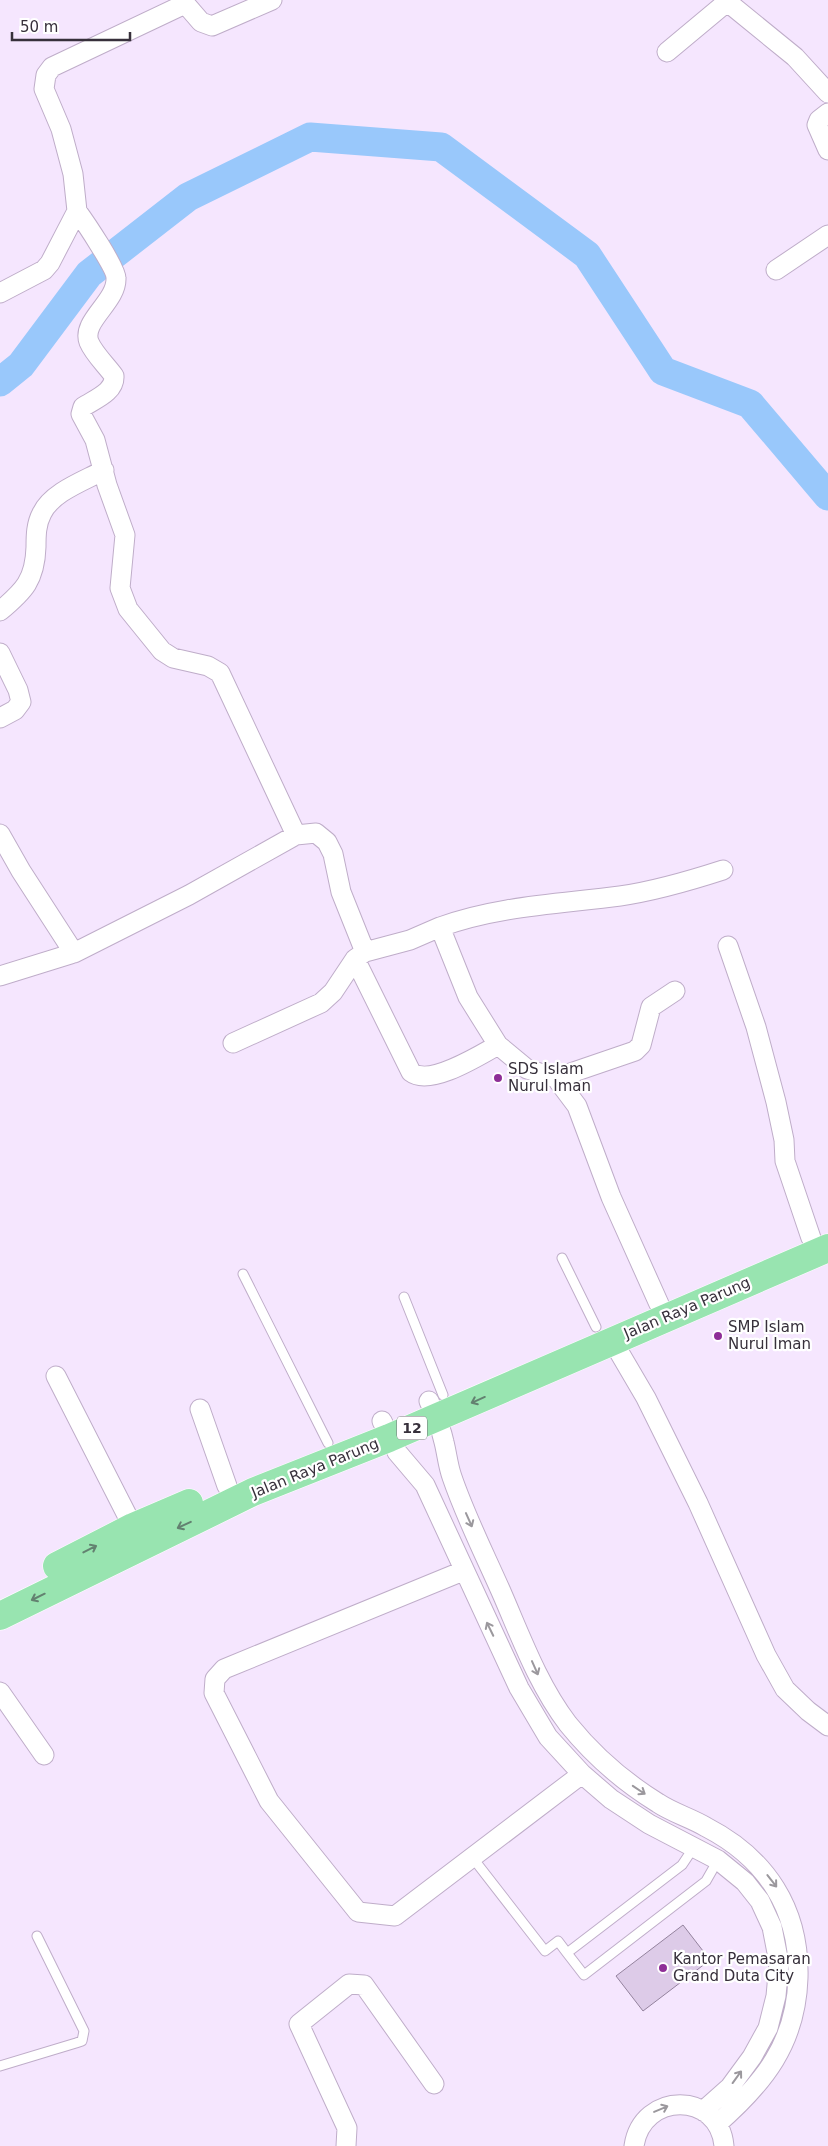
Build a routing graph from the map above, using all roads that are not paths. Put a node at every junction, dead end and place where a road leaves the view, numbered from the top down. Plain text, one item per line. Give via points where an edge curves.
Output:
1 (272, 0) edge
2 (726, 1) edge
3 (184, 2) edge
4 (667, 52) dead end
5 (828, 94) edge
6 (828, 113) edge
7 (828, 150) edge
8 (81, 217) junction
9 (828, 235) edge
10 (776, 270) dead end
11 (0, 293) edge
12 (104, 470) junction
13 (0, 611) edge
14 (0, 653) edge
15 (0, 718) edge
16 (0, 834) edge
17 (296, 835) junction
18 (724, 870) dead end
19 (440, 927) junction
20 (728, 946) dead end
21 (74, 953) junction
22 (360, 956) junction
23 (0, 976) edge
24 (675, 991) dead end
25 (233, 1043) dead end
26 (498, 1045) junction
27 (556, 1078) junction
28 (822, 1239) edge
29 (562, 1258) dead end
30 (243, 1274) dead end
31 (404, 1298) dead end
32 (659, 1304) junction
33 (604, 1333) junction
34 (56, 1376) dead end
35 (436, 1404) junction
36 (200, 1409) dead end
37 (385, 1429) junction
38 (328, 1443) junction
39 (447, 1461) junction
40 (417, 1475) junction
41 (227, 1486) junction
42 (459, 1496) junction
43 (435, 1506) junction
44 (133, 1527) junction
45 (463, 1571) junction
46 (0, 1596) edge
47 (0, 1616) edge
48 (0, 1692) edge
49 (568, 1723) junction
50 (828, 1726) edge
51 (548, 1737) junction
52 (44, 1755) dead end
53 (582, 1774) junction
54 (728, 1840) junction
55 (694, 1846) junction
56 (472, 1857) junction
57 (718, 1860) junction
58 (37, 1936) dead end
59 (567, 1953) junction
60 (0, 2066) edge
61 (434, 2084) dead end
62 (703, 2111) junction
63 (717, 2124) junction
64 (346, 2146) edge
65 (634, 2146) edge
66 (724, 2146) edge

1 - 3 street via 212,26 201,22
2 - 4 street
2 - 5 street via 795,57
3 - 8 street via 52,67 46,75 44,89 61,129
6 - 7 street via 817,125
8 - 11 street via 44,270
8 - 12 street via 116,276 115,292 90,325 88,334 89,342 114,376 114,383 83,406 81,414 95,440
9 - 10 street
12 - 13 street via 66,492 45,509 39,522 30,579
12 - 17 street via 125,536 120,588 128,609 162,651 173,658 208,666 220,673
14 - 15 street via 21,702 15,710
16 - 21 street
17 - 21 street via 189,895
17 - 22 street via 316,833 327,842
18 - 19 street via 669,887 469,917
19 - 22 street
19 - 26 street via 468,997
20 - 28 street via 756,1027 776,1102 785,1161
21 - 23 street
22 - 25 street via 321,1003
22 - 26 street via 411,1072 416,1076 454,1069
24 - 27 street via 651,1007 641,1045 635,1051
26 - 27 street via 527,1069
27 - 32 street via 577,1106 611,1197
28 - 32 highway, Jalan Raya Parung / 12
28 - 33 highway, Jalan Raya Parung / 12
29 - 33 lane
30 - 38 lane
31 - 35 lane
32 - 33 highway, Jalan Raya Parung / 12
33 - 35 highway, Jalan Raya Parung / 12
33 - 50 street via 646,1398 785,1689
34 - 44 street
35 - 37 highway, Jalan Raya Parung / 12
35 - 39 street
36 - 41 street
37 - 38 highway, Jalan Raya Parung / 12
37 - 40 street via 397,1452
37 -> 47 highway, Jalan Raya Parung / 12
38 - 41 highway, Jalan Raya Parung / 12
39 - 40 street
39 - 42 street
40 - 43 street
41 - 44 highway, Jalan Raya Parung / 12
42 - 43 street
42 -> 49 street via 540,1679
43 - 45 street
46 -> 44 highway, Jalan Raya Parung / 12
51 -> 45 street via 519,1688
45 - 56 street via 224,1669 214,1679 214,1693 269,1801 358,1912 394,1916
48 - 52 street
49 - 51 street
49 -> 54 street via 624,1780 660,1805
51 - 53 street
53 - 55 street via 610,1799 649,1824
53 - 56 street
54 - 57 street
54 -> 63 street via 759,1865 778,1890 790,1916 799,1961 798,2003 787,2040 766,2072 748,2097
55 - 57 street
55 - 59 lane via 682,1865
56 - 59 lane via 545,1951 558,1942
57 - 59 lane via 706,1881 584,1975
62 -> 57 street via 730,2087 768,2028 776,1996 779,1963 772,1927 760,1901 745,1882
58 - 60 lane via 84,2035 76,2043
61 - 64 street via 364,1984 349,1984 299,2024 347,2128
62 - 63 street
65 -> 62 street via 641,2126 655,2111 684,2104
63 - 66 street

